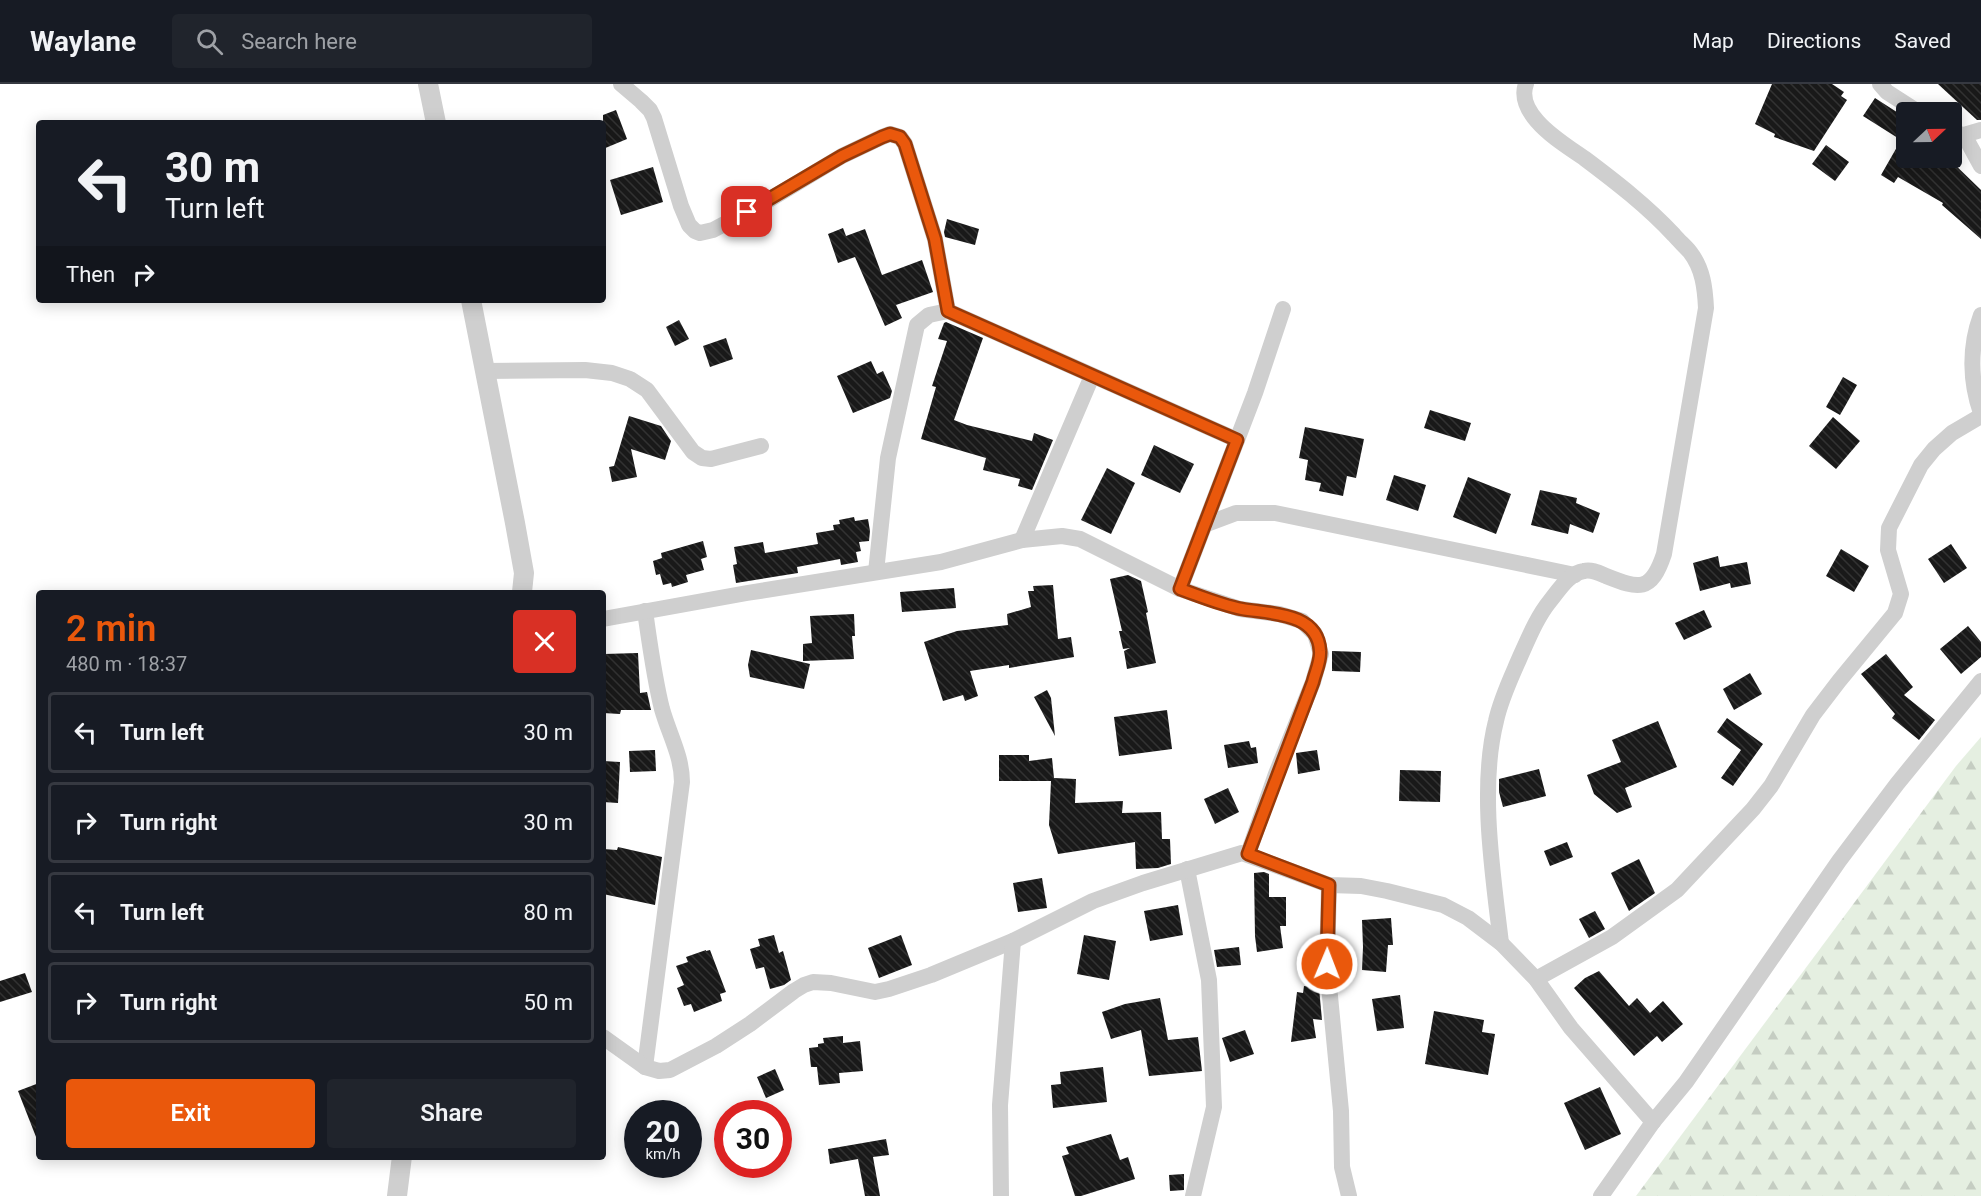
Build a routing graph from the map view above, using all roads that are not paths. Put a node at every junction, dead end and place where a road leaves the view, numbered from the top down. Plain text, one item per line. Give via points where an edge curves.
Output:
1 (428, 84) edge
2 (621, 84) edge
3 (1526, 84) edge
4 (1880, 84) edge
5 (1902, 102) edge
6 (435, 120) edge
7 (1981, 130) edge
8 (1962, 133) edge
9 (1962, 140) edge
10 (1981, 166) edge
11 (472, 303) edge
12 (1283, 309) dead end
13 (948, 311) junction
14 (1981, 315) edge
15 (484, 371) junction
16 (1092, 376) junction
17 (1981, 415) edge
18 (1237, 440) junction
19 (761, 446) dead end
20 (1204, 525) junction
21 (1022, 540) junction
22 (876, 572) junction
23 (1575, 574) junction
24 (1180, 589) junction
25 (522, 590) edge
26 (645, 611) junction
27 (606, 618) edge
28 (1981, 681) edge
29 (1248, 854) junction
30 (1187, 869) junction
31 (1329, 885) junction
32 (1013, 941) junction
33 (1501, 943) junction
34 (1536, 979) junction
35 (606, 1039) edge
36 (645, 1067) junction
37 (1653, 1122) junction
38 (402, 1160) edge
39 (397, 1196) edge
40 (1001, 1196) edge
41 (1193, 1196) edge
42 (1349, 1196) edge
43 (1601, 1196) edge

1 - 6 street
2 - 13 street via 650,110 681,206 689,225 700,233 764,203 852,151 890,134 900,137 935,239
3 - 23 street via 1526,104 1536,120 1655,215 1690,252 1705,286 1706,308 1659,568 1644,585 1632,586 1597,572 1584,570
4 - 5 street
7 - 8 street
9 - 10 street
11 - 15 street
12 - 18 street
13 - 16 street
13 - 22 street via 929,315 917,325 888,458
14 - 17 street via 1972,373
15 - 19 street via 612,373 647,390 693,452 702,458
15 - 25 street via 516,523 524,573
16 - 18 street
16 - 21 street
17 - 34 street via 1952,433 1921,465 1889,528 1888,550 1901,594 1896,613 1813,715 1753,809 1677,890 1622,931
18 - 20 street
20 - 23 street via 1236,513 1275,513
20 - 24 street
21 - 22 street via 941,562
21 - 24 street via 1072,537
22 - 26 street
23 - 33 street via 1534,624 1496,721 1489,804
24 - 29 street via 1240,609 1302,621 1312,629 1320,647 1313,682
26 - 27 street
26 - 36 street via 653,675 679,756 682,782
28 - 37 street via 1897,784 1780,944 1686,1082
29 - 30 street via 1237,853
29 - 31 street
30 - 32 street via 1093,901
30 - 41 street via 1209,980 1214,1107
31 - 33 street via 1361,886 1443,905
31 - 42 street via 1327,964 1341,1111 1342,1167
32 - 36 street via 931,975 875,992 831,983 804,985 750,1024 686,1062 664,1071
32 - 40 street via 1000,1105
33 - 34 street
34 - 37 street via 1571,1028
35 - 36 street
37 - 43 street
38 - 39 street

